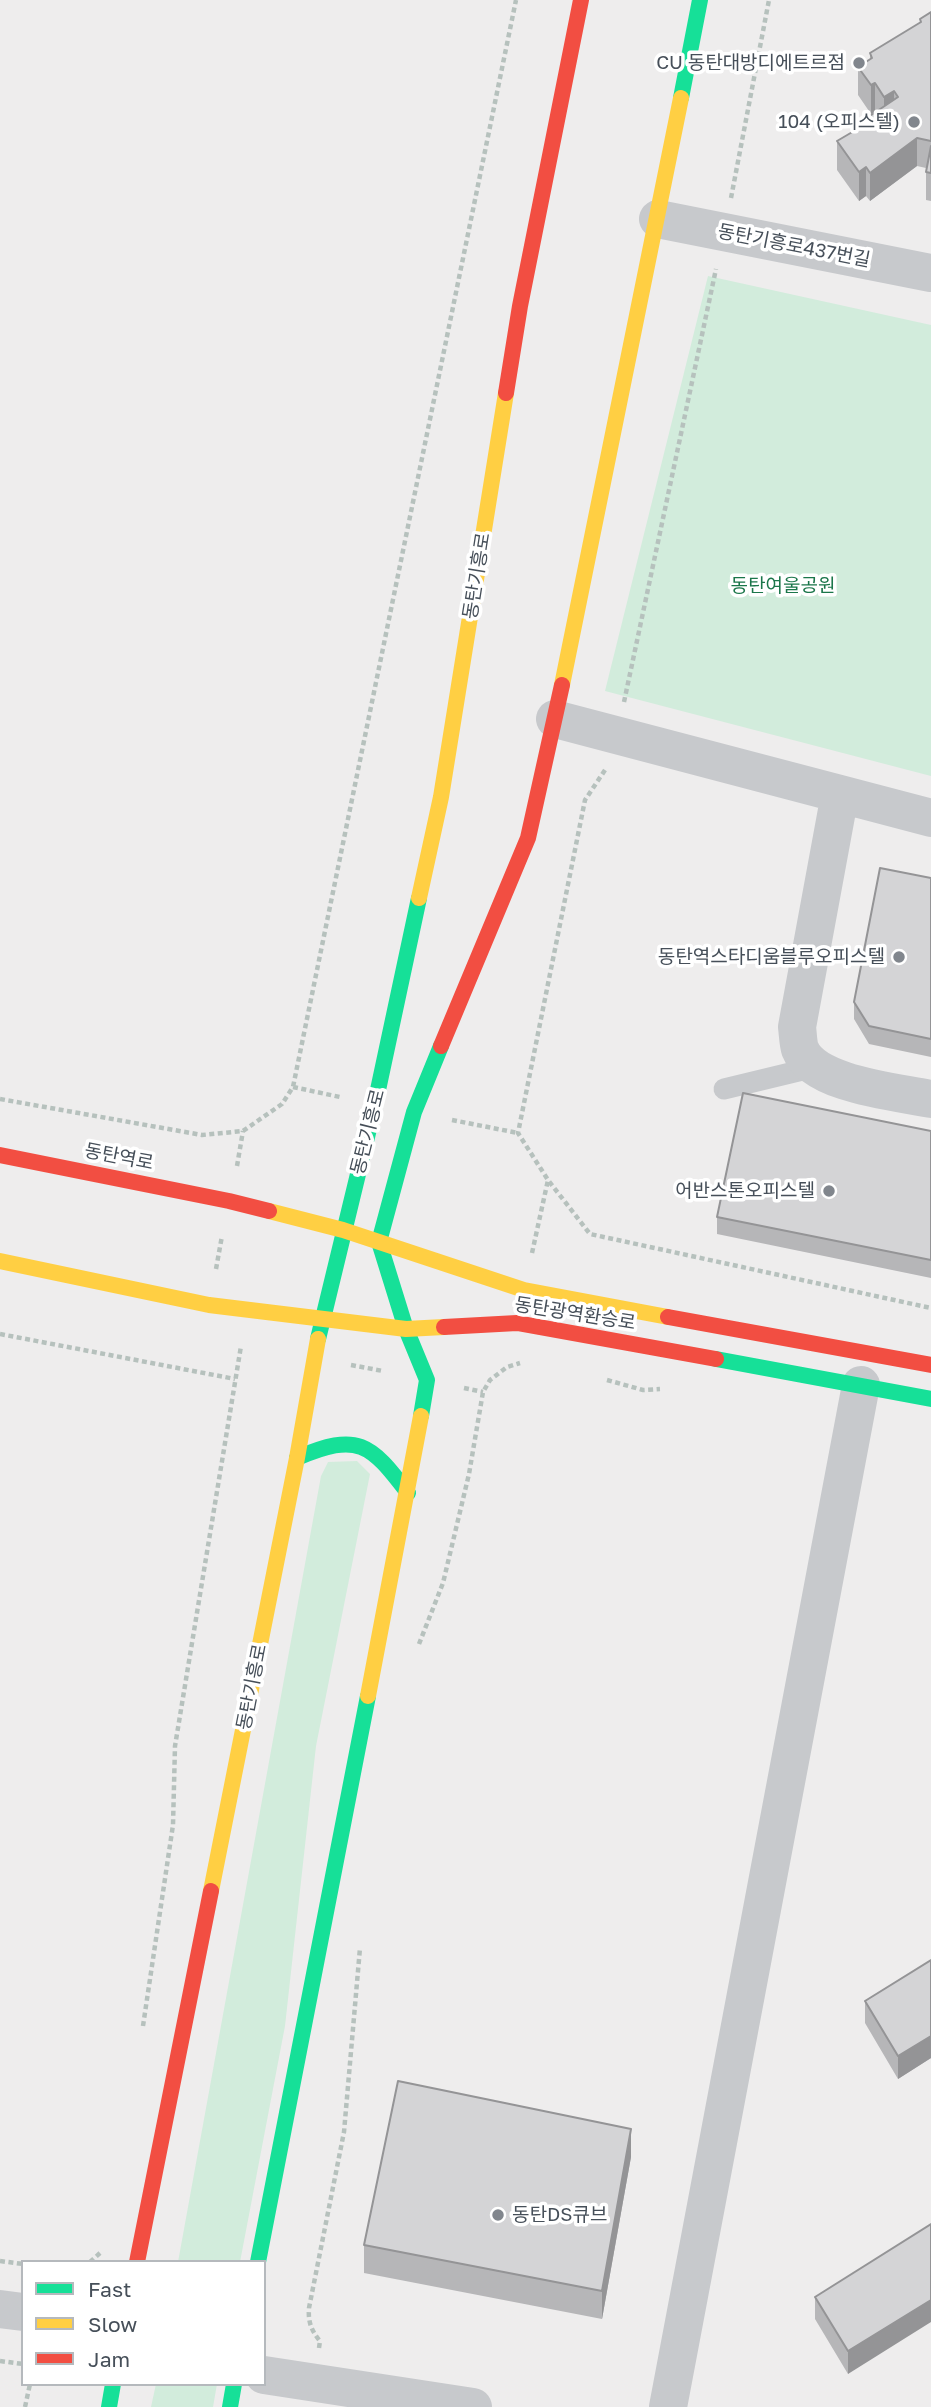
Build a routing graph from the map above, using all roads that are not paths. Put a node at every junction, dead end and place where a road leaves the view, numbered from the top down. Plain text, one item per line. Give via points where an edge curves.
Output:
1 (581, 0) edge
2 (699, 0) edge
3 (658, 219) junction
4 (931, 273) edge
5 (555, 719) junction
6 (840, 794) junction
7 (931, 818) edge
8 (815, 1068) junction
9 (724, 1088) dead end
10 (931, 1100) edge
11 (0, 1155) edge
12 (229, 1201) joint
13 (343, 1230) junction
14 (379, 1242) junction
15 (0, 1261) edge
16 (323, 1320) junction
17 (406, 1329) junction
18 (931, 1365) edge
19 (861, 1385) junction
20 (931, 1399) edge
21 (297, 1458) junction
22 (408, 1493) junction
23 (137, 2260) edge
24 (258, 2260) edge
25 (0, 2309) edge
26 (21, 2312) edge
27 (266, 2375) edge
28 (113, 2386) edge
29 (234, 2386) edge
30 (109, 2407) edge
31 (230, 2407) edge
32 (473, 2407) edge
33 (668, 2407) edge

1 - 13 main road, 동탄기흥로 via 520,306 441,797 376,1104
2 - 3 main road, 동탄기흥로
3 - 4 street, 동탄기흥로437번길
3 - 5 main road, 동탄기흥로
5 - 6 street
5 - 14 main road, 동탄기흥로 via 528,838 414,1112
6 - 7 street
6 - 8 street via 797,1027 800,1050
8 - 9 lane
8 - 10 street via 838,1080
11 - 12 main road, 동탄역로
12 - 13 main road, 동탄광역환승로
13 - 14 main road, 동탄광역환승로
13 - 16 main road, 동탄기흥로
14 - 17 main road
14 - 18 main road, 동탄광역환승로 via 524,1290
15 - 16 main road, 동탄광역환승로 via 209,1305
16 - 17 main road, 동탄광역환승로
16 - 21 main road, 동탄기흥로
17 - 19 main road, 동탄광역환승로 via 517,1323
17 - 22 main road via 427,1380
19 - 20 main road, 동탄광역환승로
19 - 33 street
21 - 22 main road via 326,1444 354,1442 383,1461
21 - 23 main road, 동탄기흥로
22 - 24 main road
25 - 26 street
27 - 32 street
28 - 30 main road
29 - 31 main road

